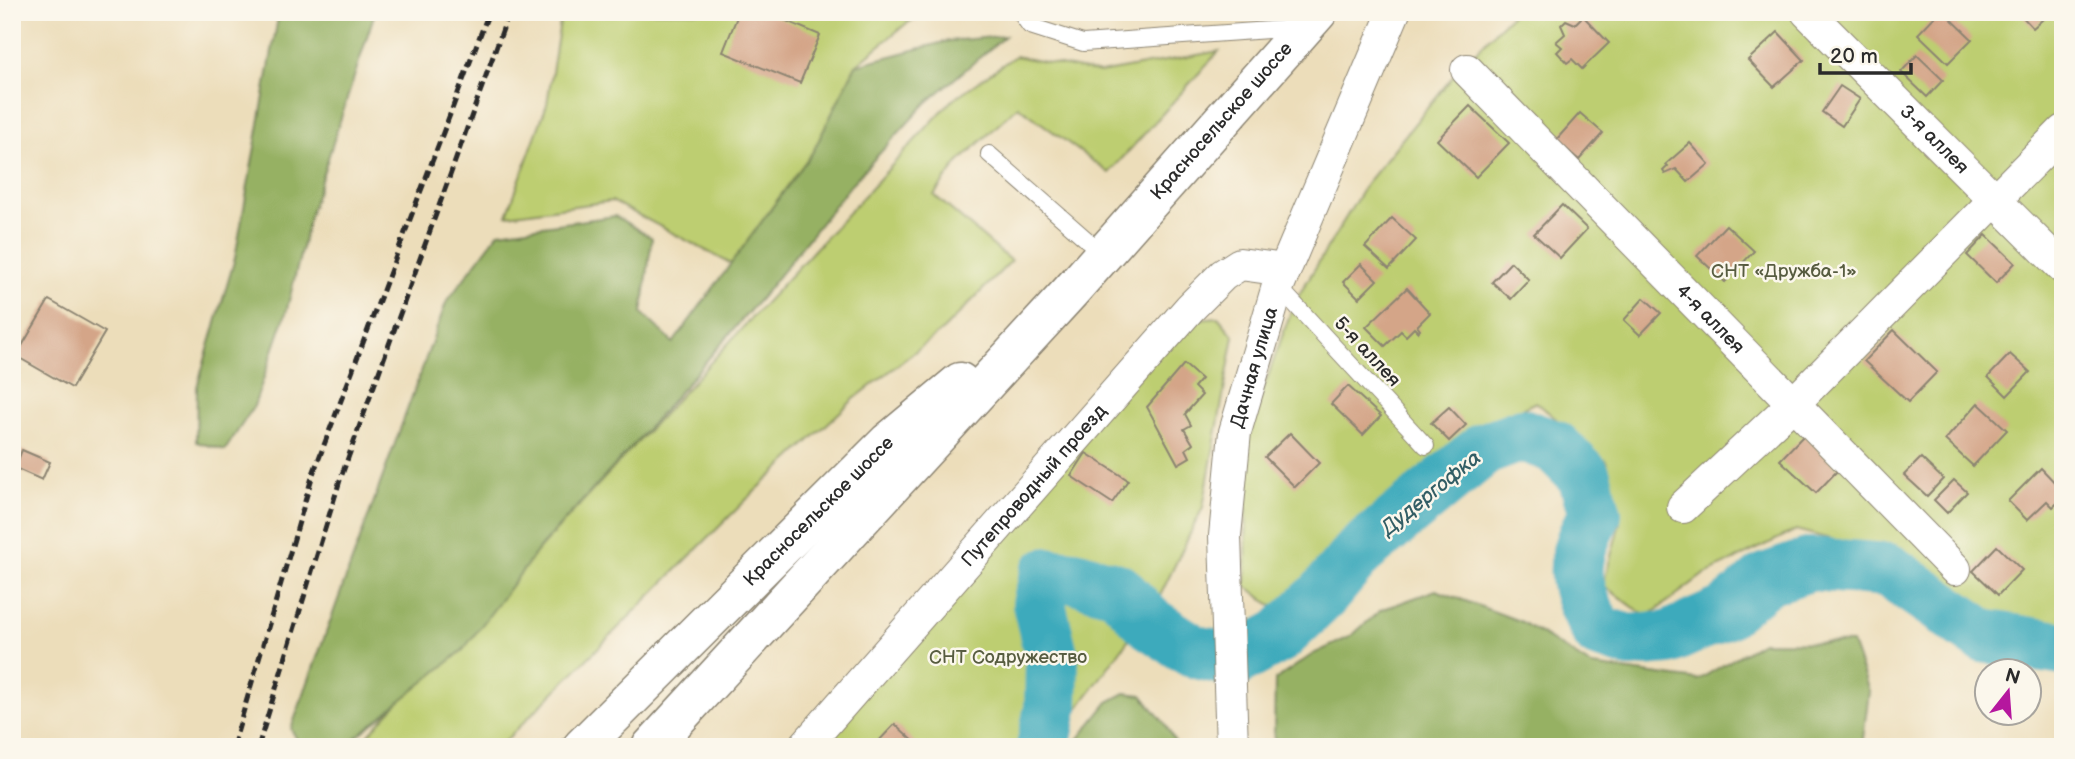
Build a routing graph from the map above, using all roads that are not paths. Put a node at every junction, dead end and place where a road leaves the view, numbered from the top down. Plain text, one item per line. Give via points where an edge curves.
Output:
1 (1020, 12) edge
2 (1394, 12) edge
3 (1807, 12) edge
4 (1311, 20) edge
5 (1467, 71) dead end
6 (2063, 131) edge
7 (989, 154) dead end
8 (1995, 199) junction
9 (1103, 254) junction
10 (2063, 268) edge
11 (1281, 278) junction
12 (1070, 292) junction
13 (1795, 402) junction
14 (1426, 446) dead end
15 (1684, 507) dead end
16 (1955, 569) dead end
17 (582, 747) edge
18 (651, 747) edge
19 (804, 747) edge
20 (1232, 747) edge

1 - 4 lane via 1030,26 1083,43
2 - 11 street, Дачная улица
3 - 8 street, 3-я аллея
4 - 9 highway, Красносельское шоссе
5 - 13 street, 4-я аллея
6 - 8 street
7 - 9 lane
8 - 10 street, 3-я аллея
8 - 13 street
9 - 12 highway, Красносельское шоссе
11 - 14 lane, 5-я аллея
11 - 19 street, Путепроводный проезд via 1240,264 1223,275
11 - 20 street, Дачная улица via 1235,432 1225,536
12 - 17 highway, Красносельское шоссе via 888,442
12 - 18 highway, Красносельское шоссе
13 - 15 street
13 - 16 street, 4-я аллея

